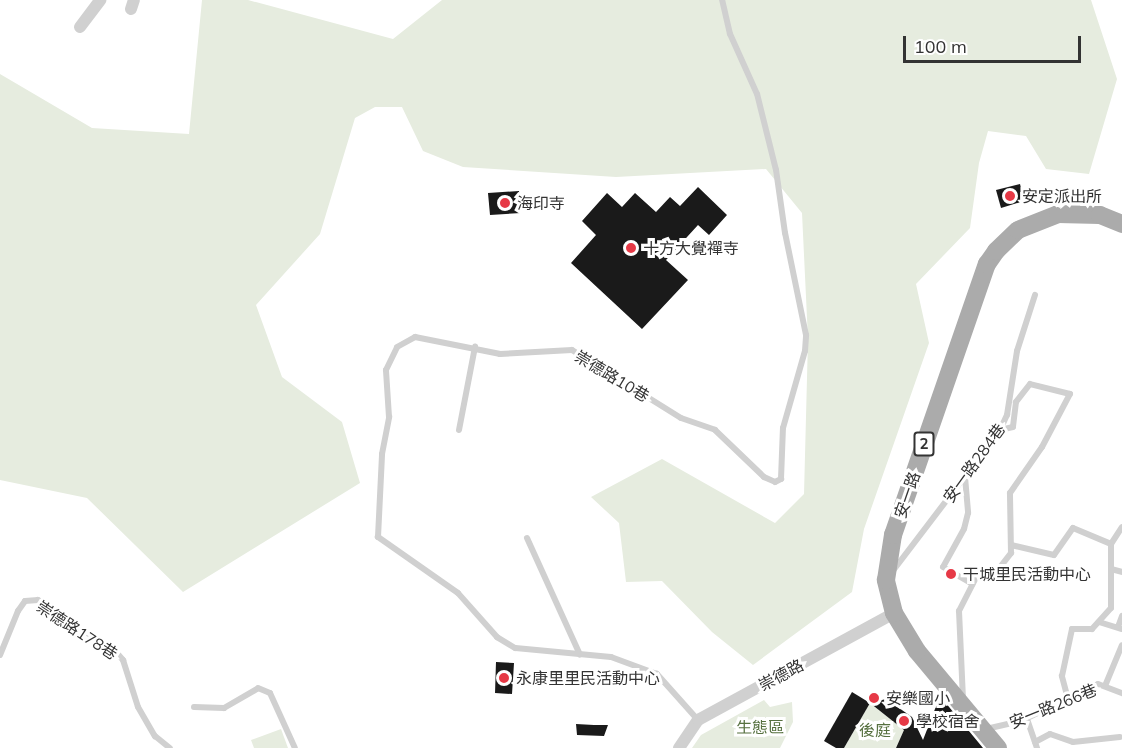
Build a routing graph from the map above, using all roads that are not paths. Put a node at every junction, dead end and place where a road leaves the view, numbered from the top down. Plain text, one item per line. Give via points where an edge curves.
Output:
1 (100, 0) edge
2 (723, 0) edge
3 (80, 27) dead end
4 (1122, 224) edge
5 (1035, 295) dead end
6 (475, 347) junction
7 (459, 430) dead end
8 (1000, 430) junction
9 (965, 477) junction
10 (1122, 527) edge
11 (527, 538) dead end
12 (1112, 544) junction
13 (1011, 545) junction
14 (1111, 569) junction
15 (1122, 572) edge
16 (886, 580) junction
17 (973, 584) junction
18 (894, 613) junction
19 (1122, 616) edge
20 (1099, 622) junction
21 (1120, 628) edge
22 (1122, 645) edge
23 (0, 655) edge
24 (580, 655) junction
25 (1105, 686) junction
26 (1122, 693) edge
27 (1068, 699) junction
28 (963, 706) junction
29 (194, 707) dead end
30 (1026, 719) junction
31 (698, 720) junction
32 (984, 730) junction
33 (1120, 738) dead end
34 (1100, 740) junction
35 (1036, 745) edge
36 (170, 748) edge
37 (295, 748) edge
38 (679, 748) edge
39 (998, 748) edge
40 (1100, 748) edge

1 - 3 street
2 - 6 lane, 崇德路10巷 via 730,34 757,94 766,127 806,335 783,428 781,479 775,482 764,477 715,430 681,418 572,350 500,354
4 - 16 main road, 安一路 / 2 via 1100,215 1058,214 1030,223 1005,238 996,250 987,264 893,535
5 - 8 lane, 安一路284巷 via 1017,351 1007,415
6 - 7 lane
6 - 24 lane, 崇德路10巷 via 415,337 398,347 386,370 389,417 382,454 378,537 458,593 497,637 515,648
8 - 9 lane, 安一路284巷
8 - 13 lane via 1013,427 1016,402 1030,384 1070,394 1042,447 1010,493
9 - 16 lane, 安一路284巷
9 - 17 lane via 968,513 964,529 943,567
10 - 12 lane
11 - 24 lane
12 - 13 lane via 1072,528 1054,555
12 - 14 lane
13 - 17 lane via 1011,553 997,571 977,576
14 - 15 lane
14 - 20 lane via 1111,608
16 - 18 main road, 安一路 / 2
17 - 28 lane via 959,611
18 - 28 main road, 安一路 / 2 via 911,644
18 - 31 street, 崇德路
19 - 21 lane
20 - 21 lane
20 - 27 lane via 1092,629 1072,629 1062,676
22 - 25 lane
23 - 36 lane, 崇德路178巷 via 18,611 25,601 38,600 116,652 123,660 138,707 155,736
24 - 31 lane, 崇德路10巷 via 611,657 657,674
25 - 26 lane, 安一路266巷
25 - 27 lane, 安一路266巷 via 1098,684
27 - 30 lane, 安一路266巷
28 - 32 main road, 安一路 / 2
29 - 37 lane via 224,708 258,688 270,693
30 - 32 lane, 安一路266巷
30 - 35 lane
31 - 38 street, 崇德路
32 - 39 main road, 安一路 / 2
33 - 34 lane
34 - 35 lane via 1073,742 1050,734
34 - 40 lane

